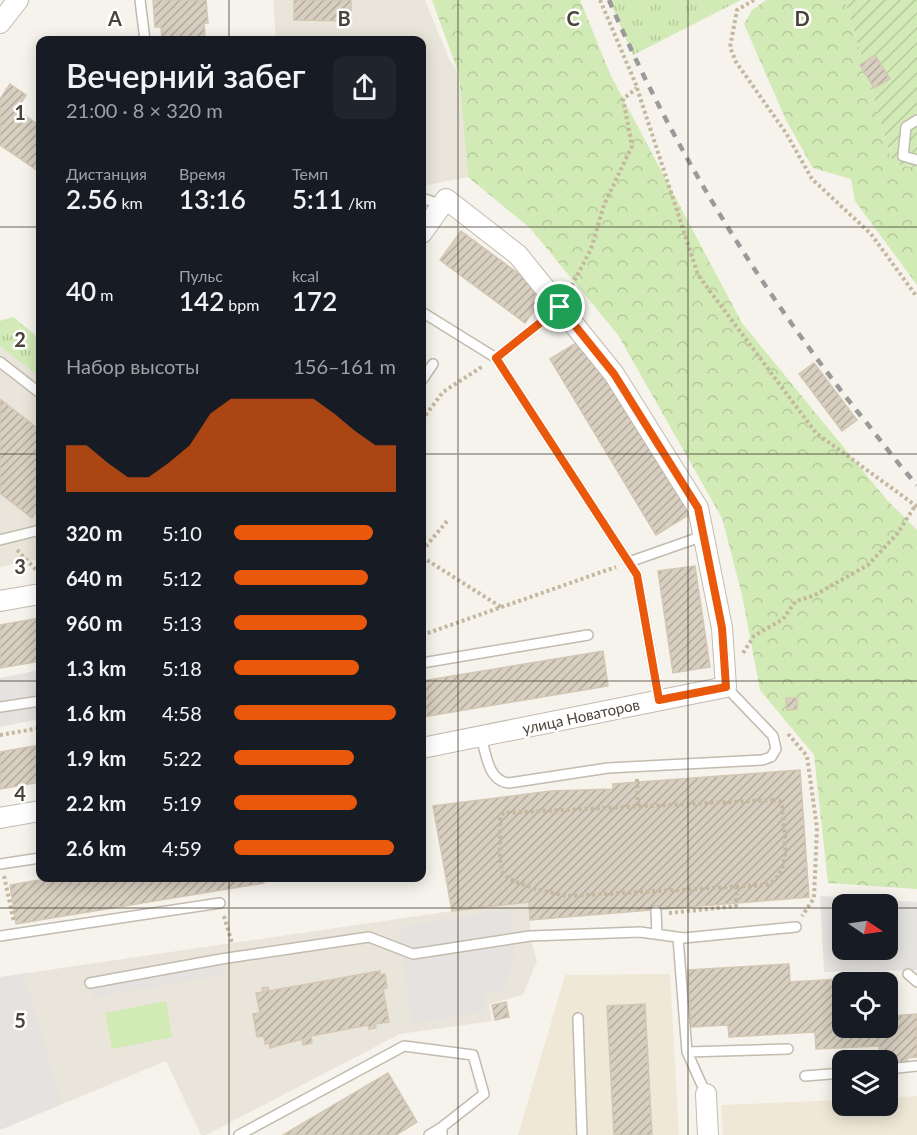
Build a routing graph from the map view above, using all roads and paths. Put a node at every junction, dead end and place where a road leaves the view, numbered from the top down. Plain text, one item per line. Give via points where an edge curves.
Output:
1 (18, 0) edge
2 (140, 0) edge
3 (600, 0) edge
4 (754, 0) edge
5 (0, 22) edge
6 (144, 36) edge
7 (637, 88) junction
8 (642, 96) dead end
9 (916, 121) edge
10 (917, 160) edge
11 (426, 199) edge
12 (442, 205) junction
13 (426, 227) edge
14 (917, 297) edge
15 (560, 307) junction
16 (426, 314) edge
17 (496, 358) junction
18 (0, 362) edge
19 (433, 364) dead end
20 (426, 374) edge
21 (36, 390) edge
22 (426, 415) edge
23 (916, 507) edge
24 (448, 520) dead end
25 (36, 531) edge
26 (703, 536) junction
27 (3, 538) edge
28 (426, 546) edge
29 (426, 560) edge
30 (629, 562) junction
31 (36, 570) edge
32 (36, 595) edge
33 (0, 601) edge
34 (501, 607) junction
35 (426, 634) edge
36 (588, 635) dead end
37 (426, 662) edge
38 (726, 683) junction
39 (659, 700) junction
40 (36, 702) edge
41 (0, 707) edge
42 (36, 729) edge
43 (784, 729) dead end
44 (0, 735) edge
45 (481, 736) junction
46 (426, 747) edge
47 (637, 782) dead end
48 (638, 806) junction
49 (36, 812) edge
50 (0, 818) edge
51 (36, 859) edge
52 (1, 864) edge
53 (736, 887) junction
54 (220, 903) joint
55 (656, 912) joint
56 (796, 927) joint
57 (16, 932) junction
58 (657, 933) junction
59 (0, 936) edge
60 (678, 938) junction
61 (236, 958) junction
62 (908, 974) dead end
63 (917, 982) edge
64 (90, 983) dead end
65 (578, 1018) dead end
66 (788, 1049) dead end
67 (687, 1052) junction
68 (917, 1066) edge
69 (898, 1068) edge
70 (832, 1074) edge
71 (805, 1076) dead end
72 (706, 1094) joint
73 (442, 1131) edge
74 (239, 1135) edge
75 (429, 1135) edge
76 (582, 1135) edge
77 (708, 1135) edge

1 - 5 street
2 - 6 lane
3 - 7 path
4 - 14 path via 737,10 730,47 736,62 812,179 871,234
7 - 8 path
7 - 15 path via 623,99 632,146 603,205 591,249
7 - 23 path via 698,275 816,433
9 - 10 lane via 906,127 903,156
11 - 12 lane
12 - 13 street
12 - 15 street via 446,199 518,255
15 - 17 lane
15 - 26 street via 620,384 698,508
16 - 17 lane
17 - 22 path via 443,392
17 - 30 lane
18 - 21 lane
19 - 20 lane
23 - 38 path via 868,565 813,596 796,601 783,619 754,636
24 - 28 path
25 - 27 lane
26 - 30 lane
26 - 38 street via 722,628
27 - 31 path
29 - 34 path
30 - 34 path
30 - 39 lane via 637,575
32 - 33 street
34 - 35 path
36 - 37 lane
38 - 39 street, улица Новаторов
38 - 45 lane via 773,736 776,749 771,757 601,769 509,783 497,780 492,773
39 - 45 street, улица Новаторов
40 - 41 lane
42 - 44 path
43 - 56 path via 807,756 817,828 814,898
45 - 46 street, улица Новаторов
47 - 48 path
48 - 53 path via 780,801 784,857 781,873 766,885
48 - 53 path via 503,813 503,873 509,879 568,896
49 - 50 street
51 - 52 lane
52 - 57 path
53 - 55 path via 735,906
54 - 57 lane
54 - 61 path
55 - 58 lane
56 - 60 lane
57 - 59 lane
58 - 60 lane
58 - 61 lane via 530,936 412,954 369,937
60 - 67 lane
61 - 64 lane
62 - 63 lane
65 - 76 lane
66 - 67 lane
67 - 72 lane
68 - 69 lane
70 - 71 lane
72 - 77 street
73 - 74 lane via 484,1094 473,1056 404,1046
73 - 75 lane

